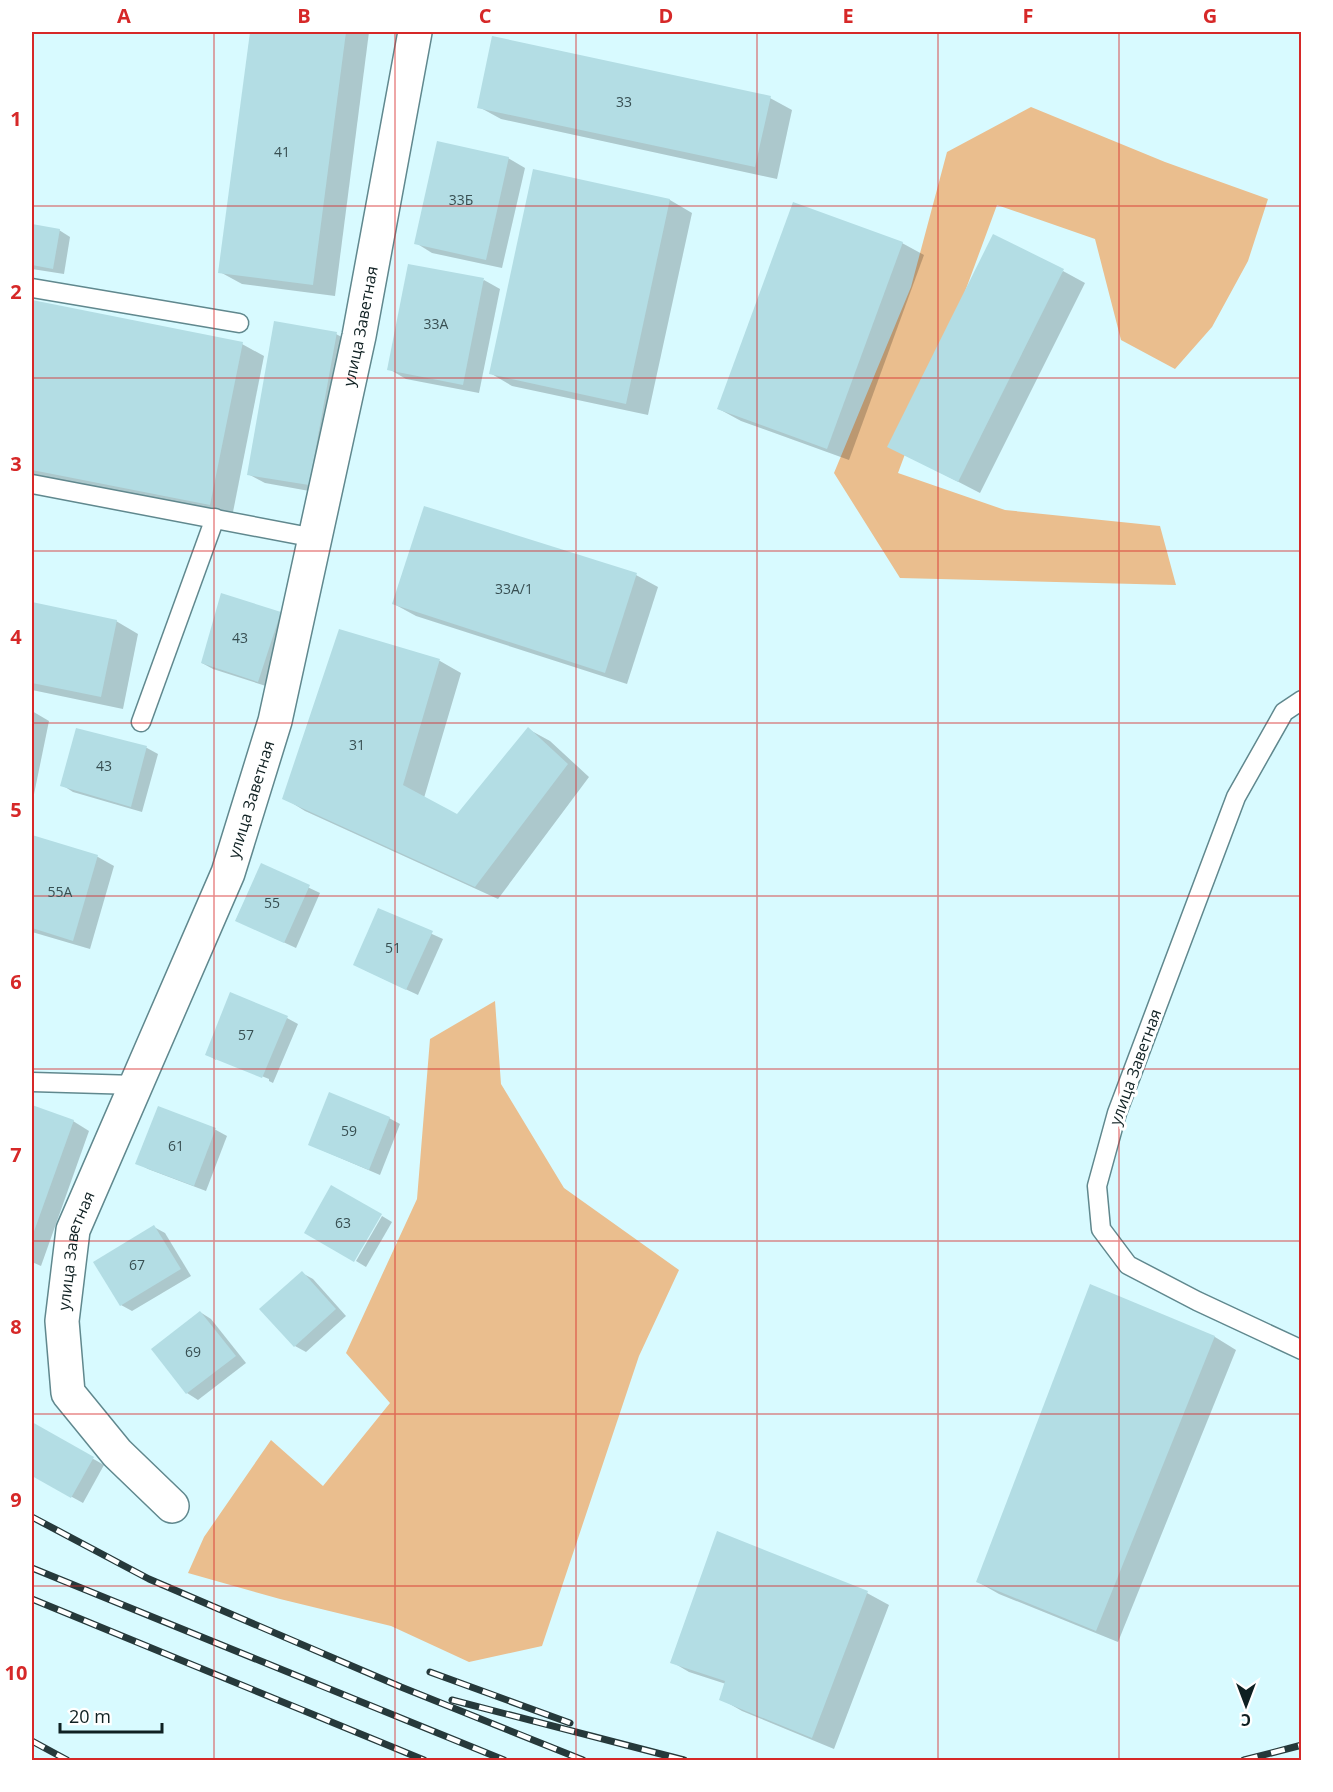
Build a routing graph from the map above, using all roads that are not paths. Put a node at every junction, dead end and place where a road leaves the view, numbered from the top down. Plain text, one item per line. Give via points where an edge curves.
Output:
1 (415, 32) edge
2 (32, 288) edge
3 (239, 323) dead end
4 (32, 484) edge
5 (215, 518) junction
6 (315, 538) junction
7 (1302, 700) edge
8 (141, 722) dead end
9 (32, 1082) edge
10 (136, 1085) junction
11 (1302, 1350) edge
12 (172, 1506) dead end

1 - 6 street, улица Заветная via 359,336
2 - 3 lane
4 - 5 lane
5 - 6 lane
5 - 8 lane
6 - 10 street, улица Заветная via 275,721 228,873
7 - 11 lane, улица Заветная via 1284,712 1236,797 1117,1113 1097,1186 1101,1229 1128,1265
9 - 10 lane
10 - 12 street, улица Заветная via 73,1230 62,1321 68,1393 117,1454

